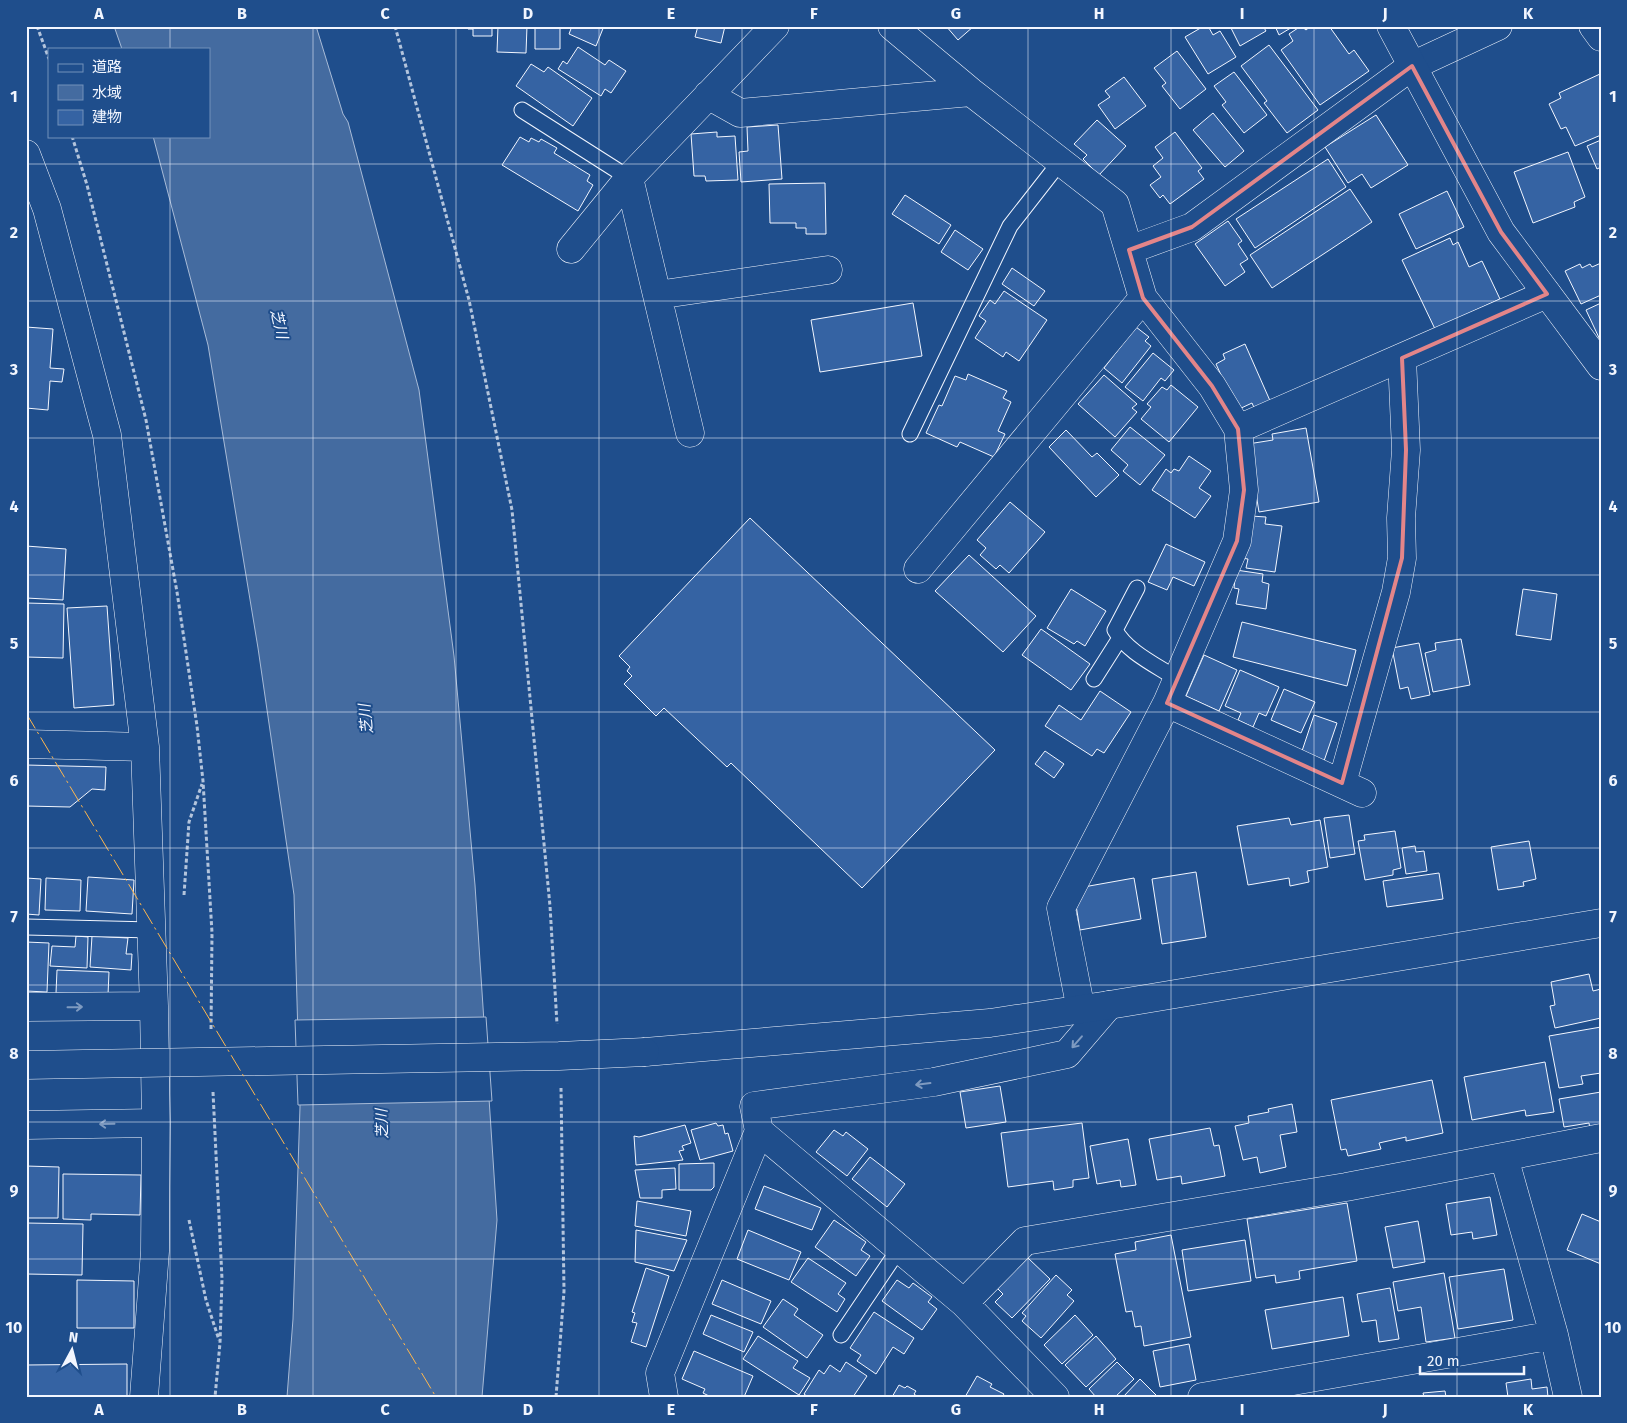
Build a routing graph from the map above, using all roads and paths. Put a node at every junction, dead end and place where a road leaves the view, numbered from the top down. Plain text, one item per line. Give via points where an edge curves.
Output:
1 (38, 26) edge
2 (395, 26) edge
3 (775, 26) edge
4 (892, 26) edge
5 (1391, 26) edge
6 (1498, 26) edge
7 (1593, 26) edge
8 (1601, 37) edge
9 (48, 56) edge
10 (1412, 66) junction
11 (971, 92) junction
12 (708, 96) junction
13 (522, 110) dead end
14 (26, 154) edge
15 (1060, 162) junction
16 (629, 178) junction
17 (37, 209) edge
18 (571, 249) dead end
19 (1129, 250) junction
20 (828, 270) dead end
21 (657, 294) junction
22 (1547, 294) junction
23 (1144, 298) junction
24 (1402, 358) junction
25 (1601, 366) edge
26 (1238, 429) junction
27 (690, 433) dead end
28 (910, 434) dead end
29 (918, 569) dead end
30 (1138, 588) dead end
31 (1120, 638) junction
32 (1094, 678) dead end
33 (1172, 691) junction
34 (26, 744) edge
35 (145, 747) junction
36 (1601, 923) edge
37 (26, 927) edge
38 (152, 930) junction
39 (154, 1006) junction
40 (1109, 1006) junction
41 (26, 1007) edge
42 (1081, 1010) junction
43 (558, 1056) junction
44 (26, 1065) edge
45 (756, 1119) junction
46 (156, 1123) junction
47 (26, 1125) edge
48 (1601, 1138) edge
49 (1504, 1157) junction
50 (900, 1249) junction
51 (964, 1303) junction
52 (841, 1335) dead end
53 (1554, 1335) junction
54 (144, 1397) edge
55 (556, 1397) edge
56 (664, 1397) edge
57 (1056, 1397) edge
58 (1202, 1397) edge
59 (1568, 1397) edge

1 - 9 path
2 - 43 path via 469,300 512,510 550,906
3 - 12 street
4 - 11 street
5 - 10 street
6 - 10 street
7 - 8 street
10 - 19 street via 1192,227
10 - 22 street via 1501,232
11 - 12 street via 740,113
11 - 15 street
12 - 16 street
13 - 16 lane
14 - 17 street
15 - 19 street via 1115,204
15 - 28 lane via 1010,226
16 - 18 street
16 - 21 street
17 - 35 street via 107,435
19 - 23 street
20 - 21 street
21 - 27 street
22 - 24 street
22 - 25 street
23 - 26 street via 1212,386
23 - 29 street
24 - 26 street
24 - 33 street via 1406,450 1402,558 1352,788
26 - 33 street via 1244,490 1236,541
30 - 31 lane via 1114,630
31 - 32 lane
31 - 33 lane via 1145,659
33 - 42 street via 1062,908
34 - 35 street
35 - 38 street
36 - 40 street
37 - 38 lane
38 - 39 street
41 -> 39 street
39 - 46 street
40 - 42 street
40 -> 45 street via 1067,1054
42 - 43 street, bridge via 990,1023 645,1052
43 - 44 street, bridge
43 - 55 path via 563,1104 564,1291
45 - 50 street
45 - 56 street via 660,1372
46 -> 47 street
46 - 54 street via 155,1251
48 - 49 street
49 - 51 street via 1025,1241
49 - 53 street
50 - 51 street
50 - 52 lane
51 - 57 street
53 - 58 street
53 - 59 street

